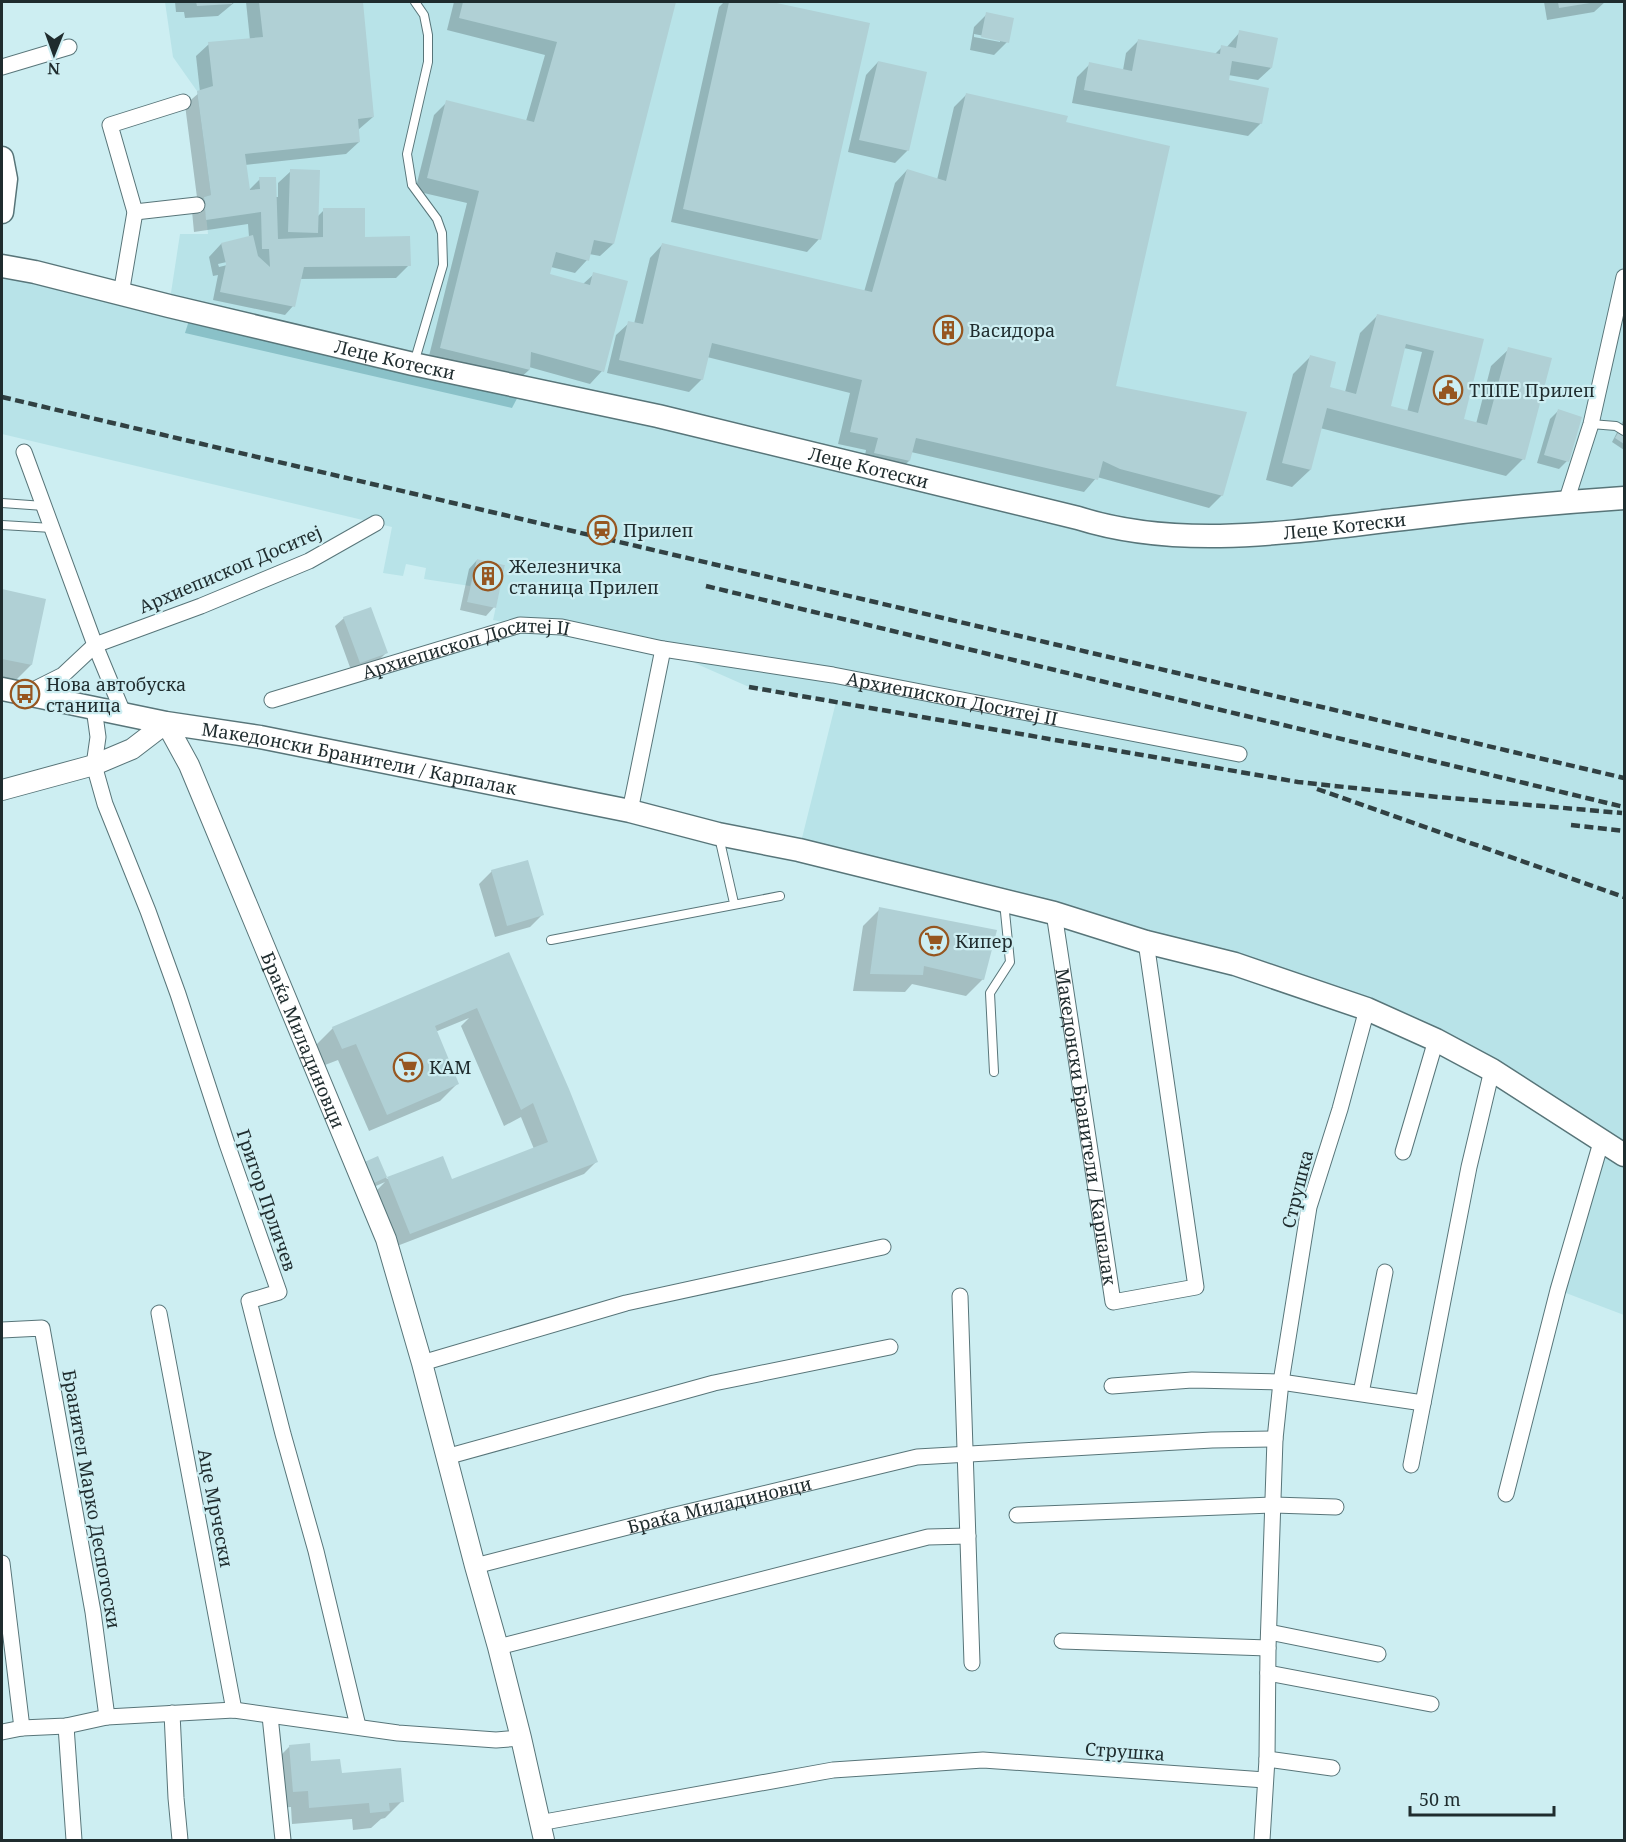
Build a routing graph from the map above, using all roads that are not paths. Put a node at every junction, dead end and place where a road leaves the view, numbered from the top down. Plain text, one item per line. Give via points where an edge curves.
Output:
1 (416, 2) edge
2 (69, 48) dead end
3 (2, 67) edge
4 (183, 102) dead end
5 (2, 158) edge
6 (197, 205) dead end
7 (2, 212) edge
8 (135, 212) junction
9 (2, 266) edge
10 (1624, 277) edge
11 (121, 294) junction
12 (413, 364) junction
13 (1591, 424) junction
14 (1624, 431) edge
15 (24, 452) dead end
16 (1624, 498) edge
17 (1566, 502) junction
18 (2, 503) edge
19 (44, 506) junction
20 (376, 524) dead end
21 (2, 525) edge
22 (52, 528) junction
23 (95, 645) junction
24 (663, 649) junction
25 (2, 689) edge
26 (25, 694) junction
27 (272, 700) dead end
28 (94, 708) junction
29 (124, 715) junction
30 (166, 723) junction
31 (1239, 754) dead end
32 (94, 765) junction
33 (2, 790) edge
34 (630, 811) junction
35 (718, 834) junction
36 (780, 896) dead end
37 (1004, 901) junction
38 (734, 903) junction
39 (1054, 913) junction
40 (551, 940) dead end
41 (1146, 942) junction
42 (1367, 1009) junction
43 (1436, 1040) junction
44 (1492, 1070) junction
45 (994, 1072) dead end
46 (1602, 1139) junction
47 (1403, 1152) dead end
48 (1624, 1155) edge
49 (883, 1247) dead end
50 (1385, 1272) dead end
51 (960, 1296) dead end
52 (159, 1313) dead end
53 (2, 1330) edge
54 (890, 1347) dead end
55 (422, 1362) junction
56 (1281, 1382) junction
57 (1112, 1386) dead end
58 (1361, 1393) junction
59 (1423, 1403) junction
60 (1275, 1439) junction
61 (965, 1455) junction
62 (446, 1457) junction
63 (1412, 1465) dead end
64 (1506, 1494) dead end
65 (1274, 1505) junction
66 (1335, 1507) dead end
67 (1017, 1515) dead end
68 (968, 1536) junction
69 (2, 1563) edge
70 (475, 1566) junction
71 (1269, 1632) junction
72 (1062, 1641) dead end
73 (498, 1647) junction
74 (1268, 1648) junction
75 (1378, 1654) dead end
76 (972, 1663) dead end
77 (1268, 1672) junction
78 (1431, 1704) dead end
79 (234, 1710) junction
80 (172, 1713) junction
81 (270, 1716) junction
82 (107, 1717) junction
83 (66, 1726) junction
84 (358, 1726) junction
85 (22, 1728) junction
86 (2, 1732) edge
87 (521, 1738) junction
88 (1267, 1759) junction
89 (983, 1760) joint
90 (1332, 1768) dead end
91 (1265, 1780) junction
92 (542, 1832) edge
93 (74, 1840) edge
94 (180, 1840) edge
95 (283, 1840) edge
96 (1262, 1840) edge

1 - 12 lane via 428,34 428,62 406,153 412,185 437,219 442,233 443,265
2 - 3 street
4 - 8 street via 110,125
5 - 7 main road via 6,179
6 - 8 street
8 - 11 street
9 - 11 main road, Леце Котески
10 - 13 street
11 - 12 main road, Леце Котески
12 - 17 main road, Леце Котески via 658,416 1103,526 1151,533 1213,536 1307,530
13 - 14 lane via 1616,426
13 - 17 street
15 - 19 street
16 - 17 main road, Леце Котески
18 - 19 lane
19 - 22 street
20 - 23 street, Архиепископ Доситеј via 309,561
21 - 22 lane
22 - 23 street
23 - 26 street, Архиепископ Доситеј via 63,675
23 - 29 street
24 - 27 street, Архиепископ Доситеј II via 562,627 520,625
24 - 31 street, Архиепископ Доситеј II via 833,675
24 - 34 street
25 - 26 main road, Македонски Бранители / Карпалак
26 - 28 main road, Македонски Бранители / Карпалак
28 - 29 main road, Македонски Бранители / Карпалак
28 - 32 street, Григор Прличев via 98,737
29 - 30 main road, Македонски Бранители / Карпалак
30 - 32 street via 132,749
30 - 34 main road, Македонски Бранители / Карпалак via 260,737
30 - 55 street, Браќа Миладиновци via 189,765 386,1239
32 - 33 street
32 - 84 street, Григор Прличев via 105,804 178,994 279,1292 249,1301
34 - 35 main road, Македонски Бранители / Карпалак
35 - 37 main road, Македонски Бранители / Карпалак
35 - 38 lane
36 - 38 lane
37 - 39 main road, Македонски Бранители / Карпалак
37 - 45 lane via 1010,962 990,993
38 - 40 lane
39 - 41 main road, Македонски Бранители / Карпалак
39 - 41 street, Македонски Бранители / Карпалак via 1113,1302 1196,1287
41 - 42 main road, Македонски Бранители / Карпалак via 1235,964
42 - 43 main road, Македонски Бранители / Карпалак
42 - 56 street, Струшка via 1309,1208
43 - 44 main road, Македонски Бранители / Карпалак
43 - 47 street
44 - 46 main road, Македонски Бранители / Карпалак
44 - 59 street
46 - 48 main road, Македонски Бранители / Карпалак
46 - 64 street via 1558,1290
49 - 55 street via 626,1303
50 - 58 street
51 - 61 street
52 - 79 street, Аце Мрчески
53 - 82 street, Бранител Марко Деспотоски via 42,1328 93,1612
54 - 62 street via 714,1383
55 - 62 street, Браќа Миладиновци
56 - 57 street via 1192,1380
56 - 58 street
56 - 60 street, Струшка
58 - 59 street
59 - 63 street
60 - 61 street
60 - 65 street, Струшка
61 - 68 street
61 - 70 street, Браќа Миладиновци via 917,1457
62 - 70 street, Браќа Миладиновци
65 - 66 street
65 - 67 street
65 - 71 street, Струшка
68 - 73 street via 928,1537
68 - 76 street
69 - 85 street
70 - 73 street, Браќа Миладиновци
71 - 74 street, Струшка
71 - 75 street
72 - 74 street
73 - 87 street, Браќа Миладиновци
74 - 77 street, Струшка
77 - 78 street
77 - 88 street, Струшка
79 - 80 street
79 - 81 street
80 - 82 street
80 - 94 street
81 - 84 street
81 - 95 street
82 - 83 street
83 - 85 street
83 - 93 street
84 - 87 street via 454,1737
85 - 86 street
87 - 92 street, Браќа Миладиновци
88 - 90 street
88 - 91 street, Струшка
89 - 91 street, Струшка
89 - 92 street, Браќа Миладиновци via 832,1770
91 - 96 street, Струшка

